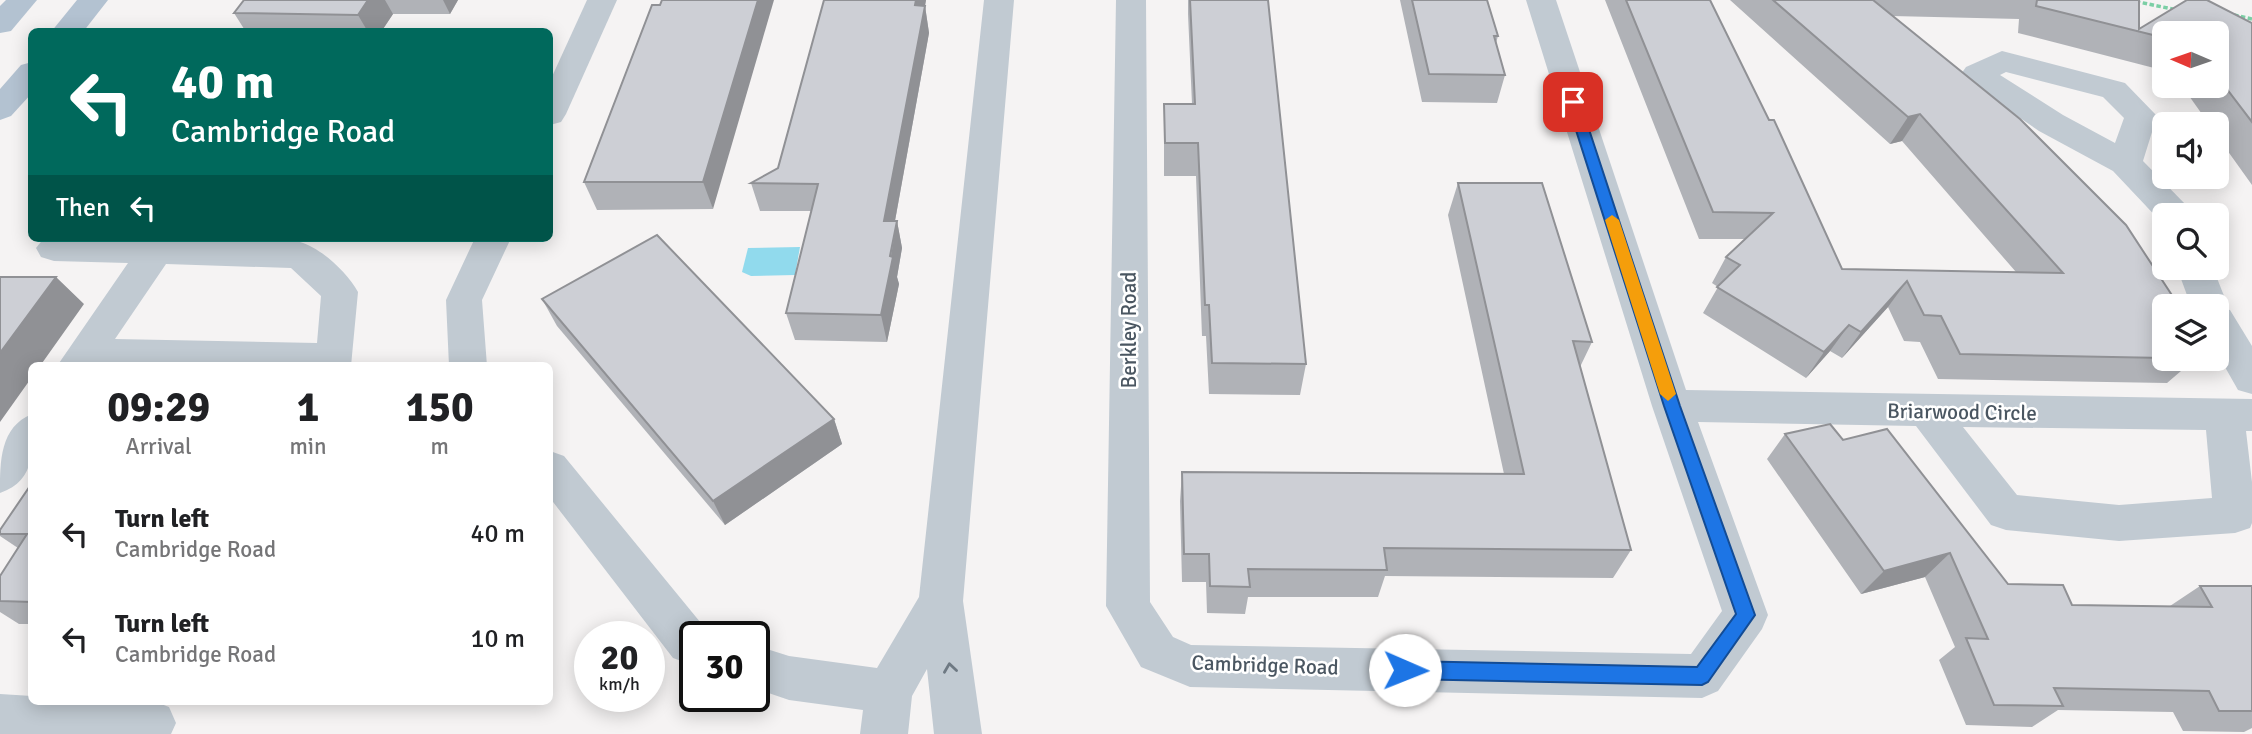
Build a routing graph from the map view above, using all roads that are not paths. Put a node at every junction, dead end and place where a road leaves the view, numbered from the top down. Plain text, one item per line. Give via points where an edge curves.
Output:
1 (22, 0) edge
2 (93, 0) edge
3 (602, 0) edge
4 (999, 0) edge
5 (1131, 0) edge
6 (1541, 0) edge
7 (0, 24) edge
8 (69, 28) edge
9 (28, 76) edge
10 (553, 107) edge
11 (0, 108) edge
12 (2125, 163) junction
13 (2163, 203) edge
14 (491, 242) edge
15 (54, 248) dead end
16 (156, 251) junction
17 (2229, 340) edge
18 (80, 360) edge
19 (333, 362) edge
20 (468, 362) edge
21 (2252, 379) edge
22 (1672, 406) junction
23 (1927, 411) junction
24 (2238, 416) edge
25 (28, 436) edge
26 (553, 472) edge
27 (0, 476) edge
28 (940, 601) junction
29 (679, 630) edge
30 (1157, 652) joint
31 (770, 671) edge
32 (886, 713) edge
33 (0, 717) edge
34 (153, 720) edge
35 (958, 734) edge

1 - 7 main road
2 - 8 main road
3 - 10 street
4 - 28 street
5 - 30 street, Berkley Road via 1128,606
6 - 22 street, Cambridge Road
9 - 11 main road
12 - 12 street via 2051,123 1977,74 2002,61 2114,90 2141,116
12 - 13 street
14 - 20 street via 464,300
15 - 16 street
16 - 18 street
16 - 19 street via 300,255 340,292
17 - 21 street
18 - 19 street
22 - 23 street, Briarwood Circle
22 - 30 street, Cambridge Road via 1746,615 1702,676 1190,666
23 - 24 street, Briarwood Circle
23 - 24 street via 2006,512 2119,523 2235,515
25 - 27 street
26 - 29 street
28 - 32 street
35 -> 28 street
31 - 32 street
33 - 34 street

